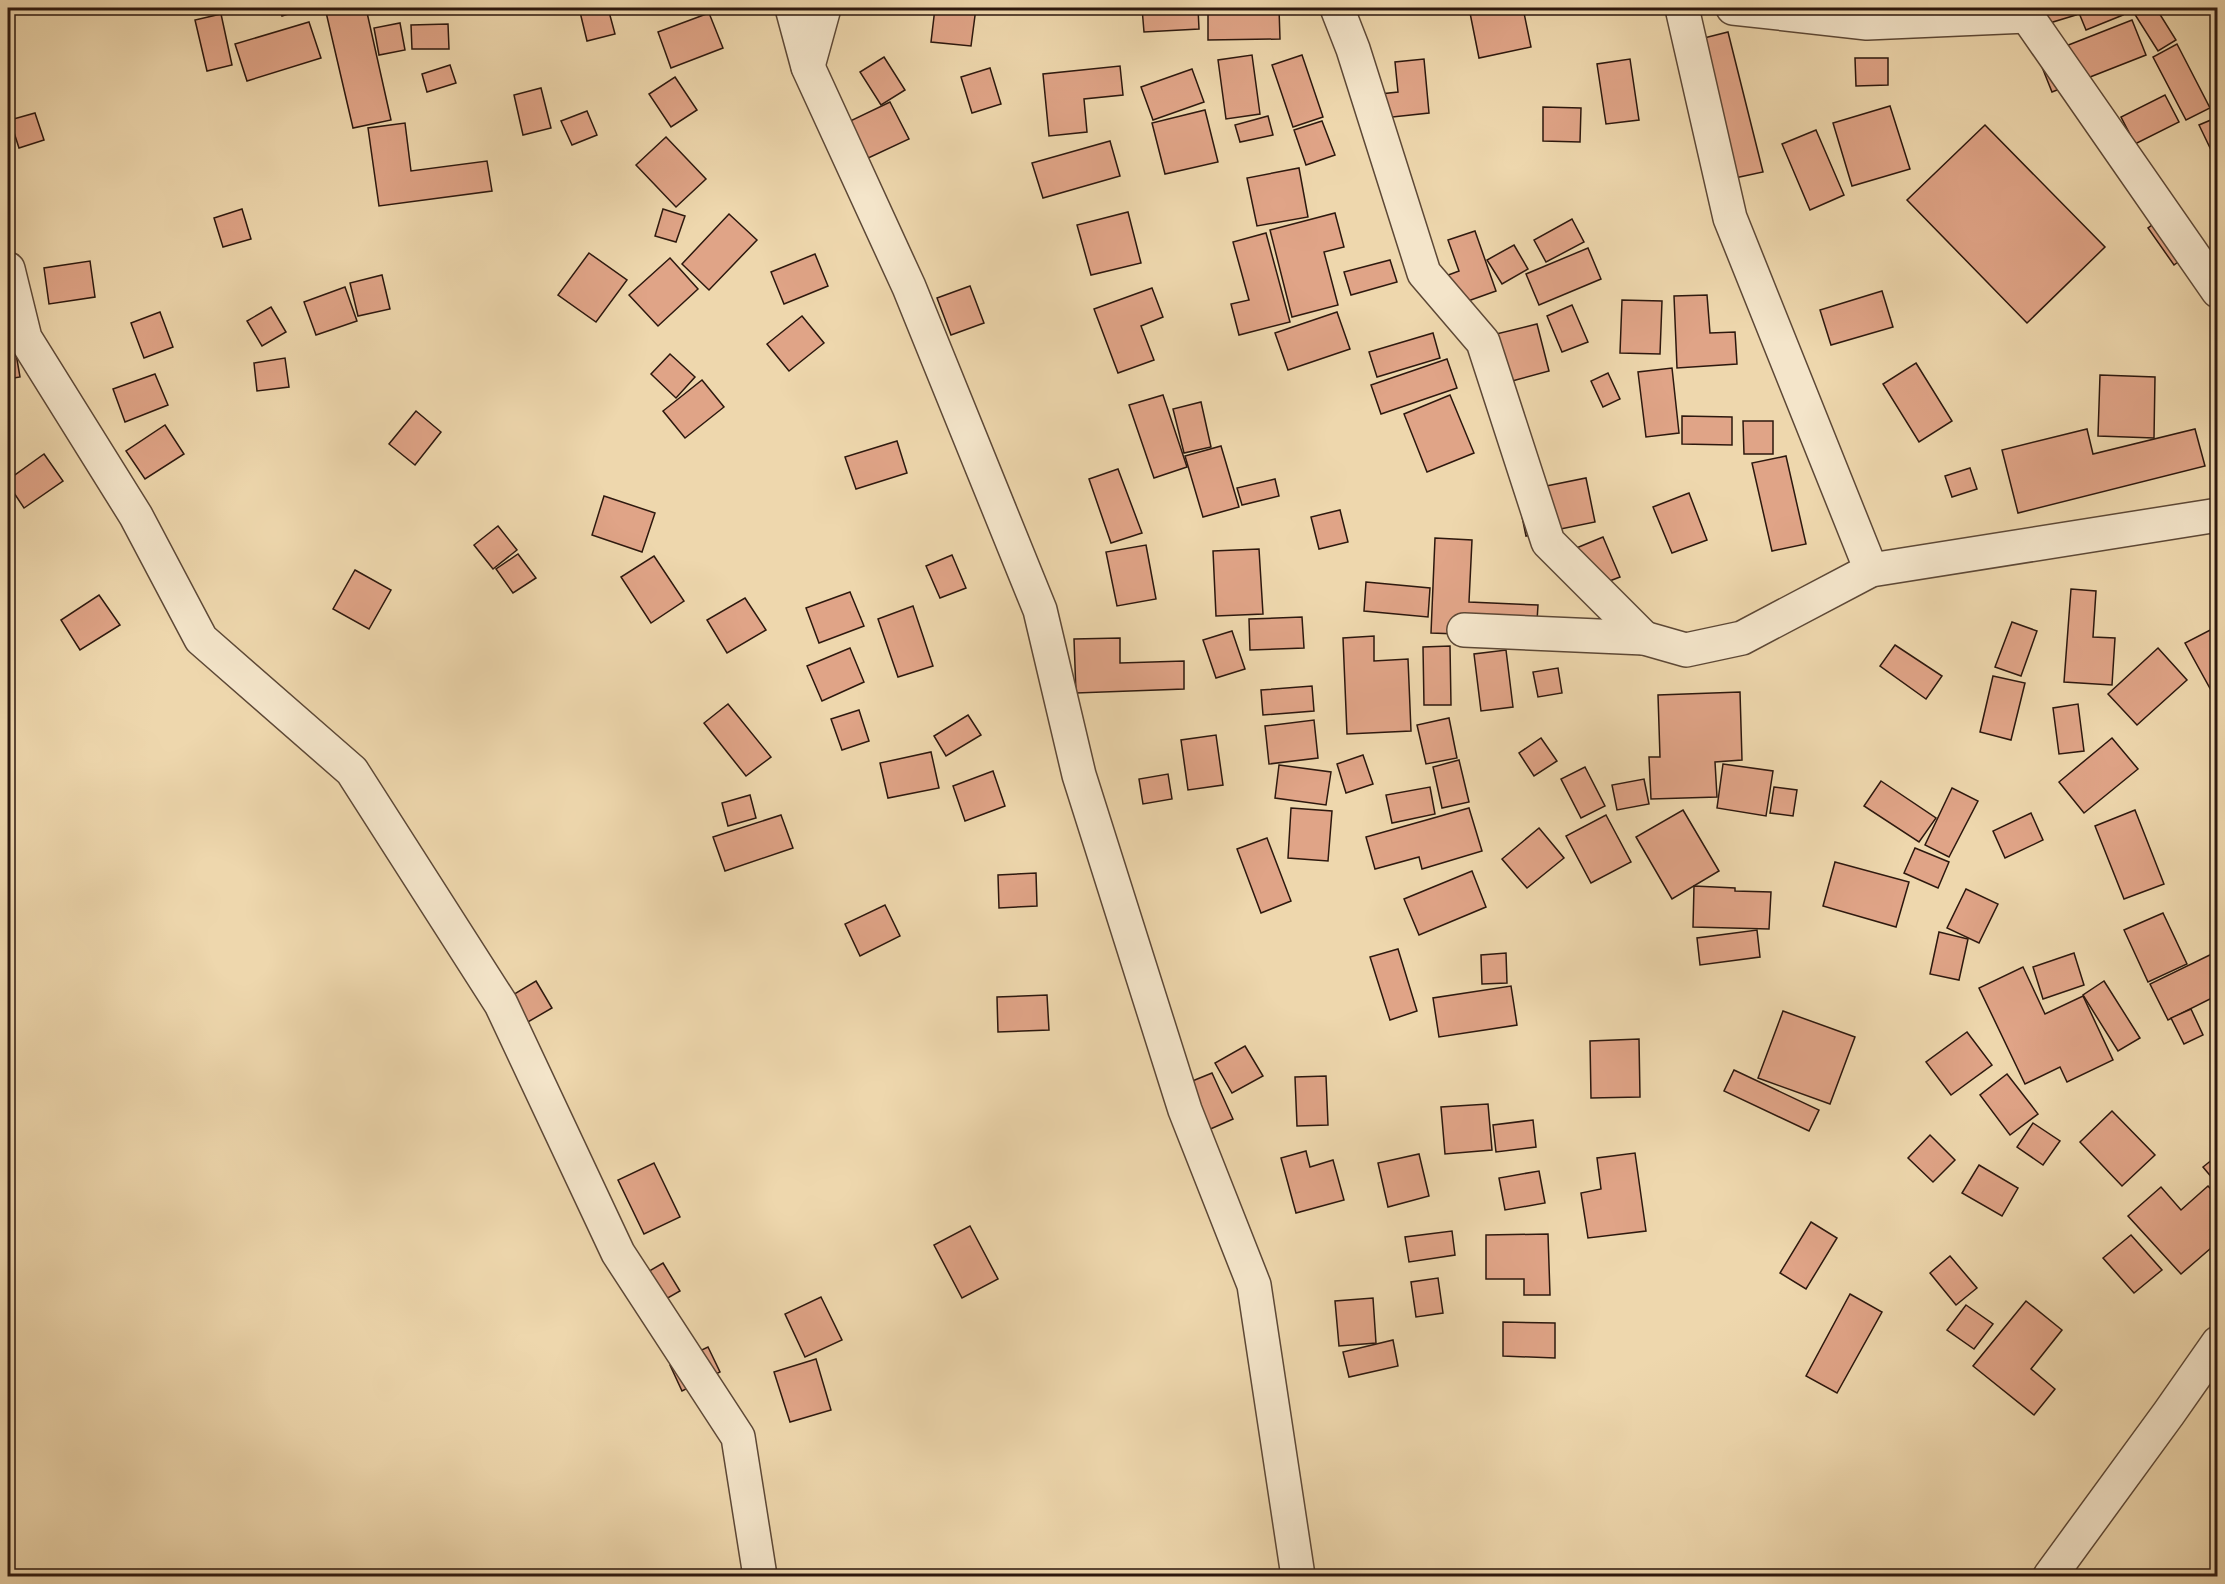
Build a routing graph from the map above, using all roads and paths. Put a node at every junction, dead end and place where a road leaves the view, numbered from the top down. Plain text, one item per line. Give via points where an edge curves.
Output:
1 (792, 8) edge
2 (824, 8) edge
3 (1682, 8) edge
4 (1733, 8) edge
5 (1344, 10) edge
6 (2026, 12) edge
7 (808, 67) junction
8 (8, 269) edge
9 (2217, 291) edge
10 (2217, 515) edge
11 (1871, 570) junction
12 (1464, 630) dead end
13 (1644, 638) junction
14 (2217, 1343) edge
15 (760, 1576) edge
16 (1298, 1576) edge
17 (2050, 1576) edge

1 - 7 street
2 - 7 street
3 - 11 street via 1730,218
4 - 6 street via 1867,23
5 - 13 street via 1424,273 1483,342 1548,542
6 - 9 street
7 - 16 street via 909,287 1040,610 1079,775 1181,1099 1254,1285
8 - 15 street via 25,339 136,516 201,639 352,771 501,1004 618,1253 738,1437
10 - 11 street
11 - 13 street via 1742,638 1686,650
12 - 13 street
14 - 17 street

